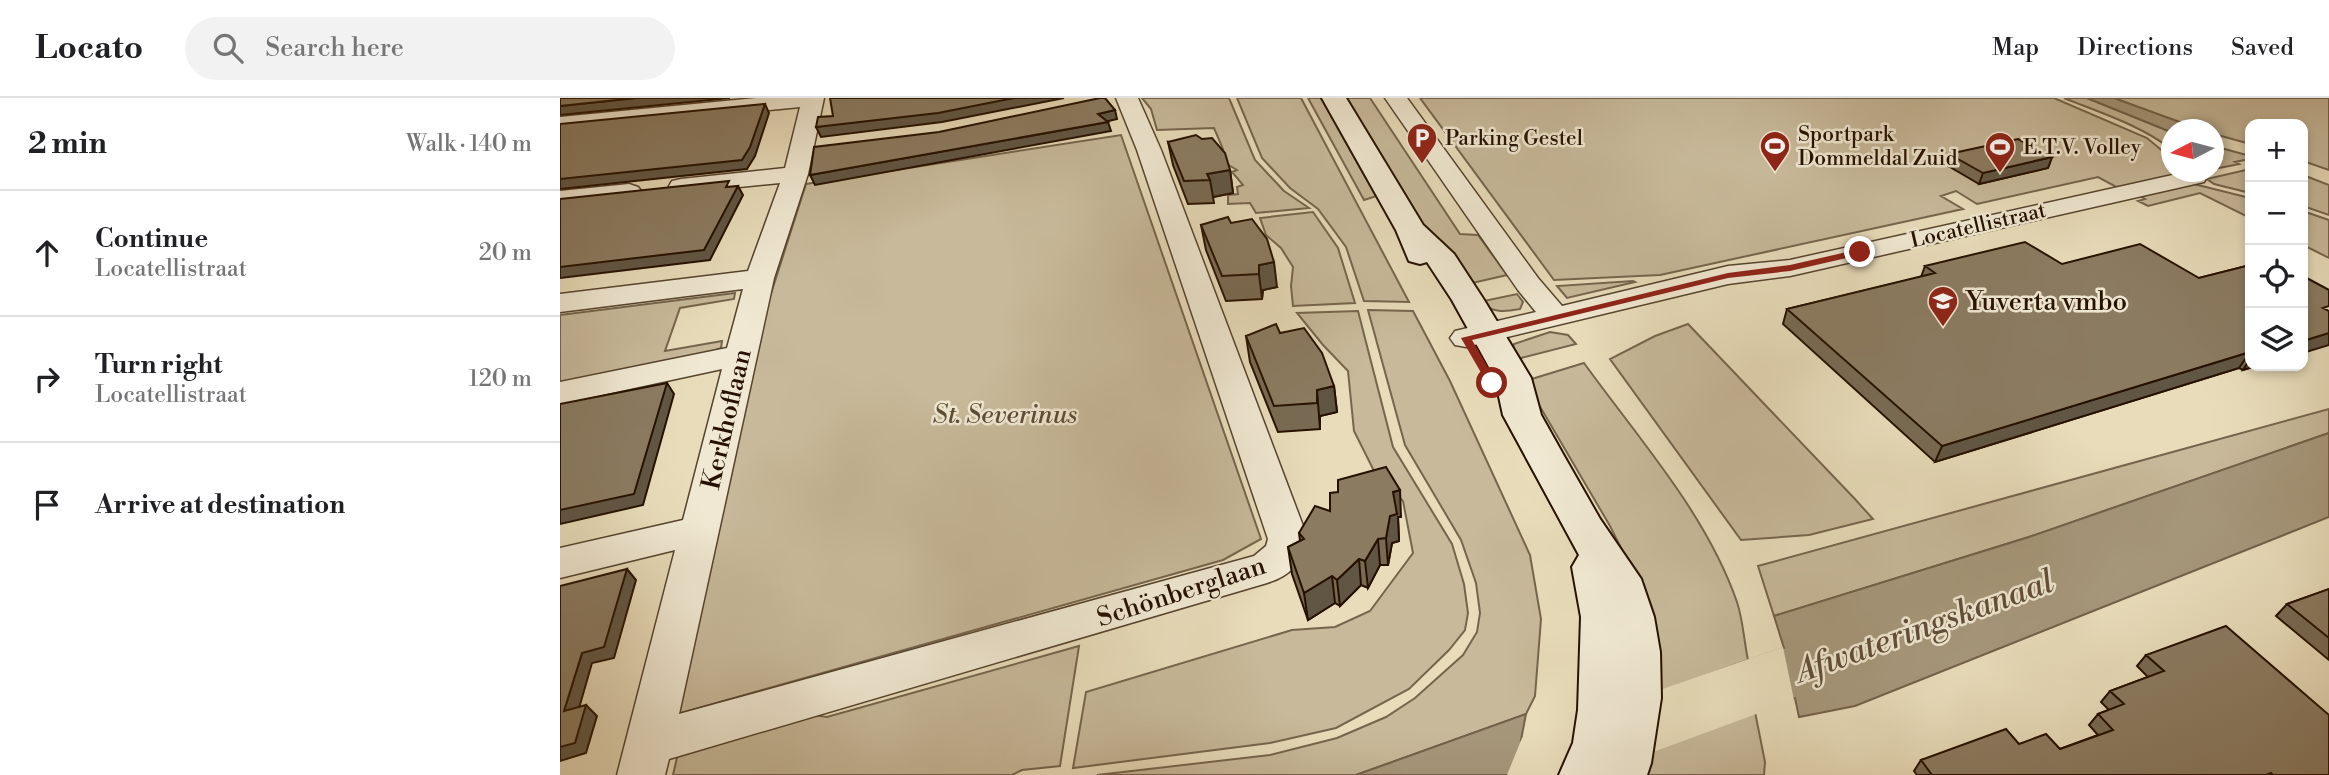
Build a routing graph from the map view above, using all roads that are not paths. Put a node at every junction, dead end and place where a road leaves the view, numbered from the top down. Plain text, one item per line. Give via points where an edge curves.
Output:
1 (1127, 98) edge
2 (1334, 98) edge
3 (1396, 98) edge
4 (812, 99) edge
5 (560, 124) edge
6 (807, 156) junction
7 (2173, 182) edge
8 (560, 199) edge
9 (760, 278) junction
10 (560, 303) edge
11 (1556, 317) junction
12 (1477, 336) junction
13 (741, 355) junction
14 (560, 393) edge
15 (700, 530) junction
16 (560, 563) edge
17 (645, 759) edge
18 (1610, 771) edge

1 - 17 street, Schönberglaan via 1284,527 1288,539 1284,554 1267,568
2 - 12 main road via 1411,230 1424,266
3 - 11 street
4 - 5 street
4 - 6 street, Kerkhoflaan
6 - 8 street via 654,189
6 - 9 street, Kerkhoflaan
7 - 11 street, Locatellistraat via 1790,268 1728,275
9 - 10 street
9 - 13 street, Kerkhoflaan
11 - 12 street, Locatellistraat
12 - 18 main road via 1513,378 1522,415 1585,530 1619,704 1599,743
13 - 14 street
13 - 15 street, Kerkhoflaan
15 - 16 street
15 - 17 street, Kerkhoflaan

